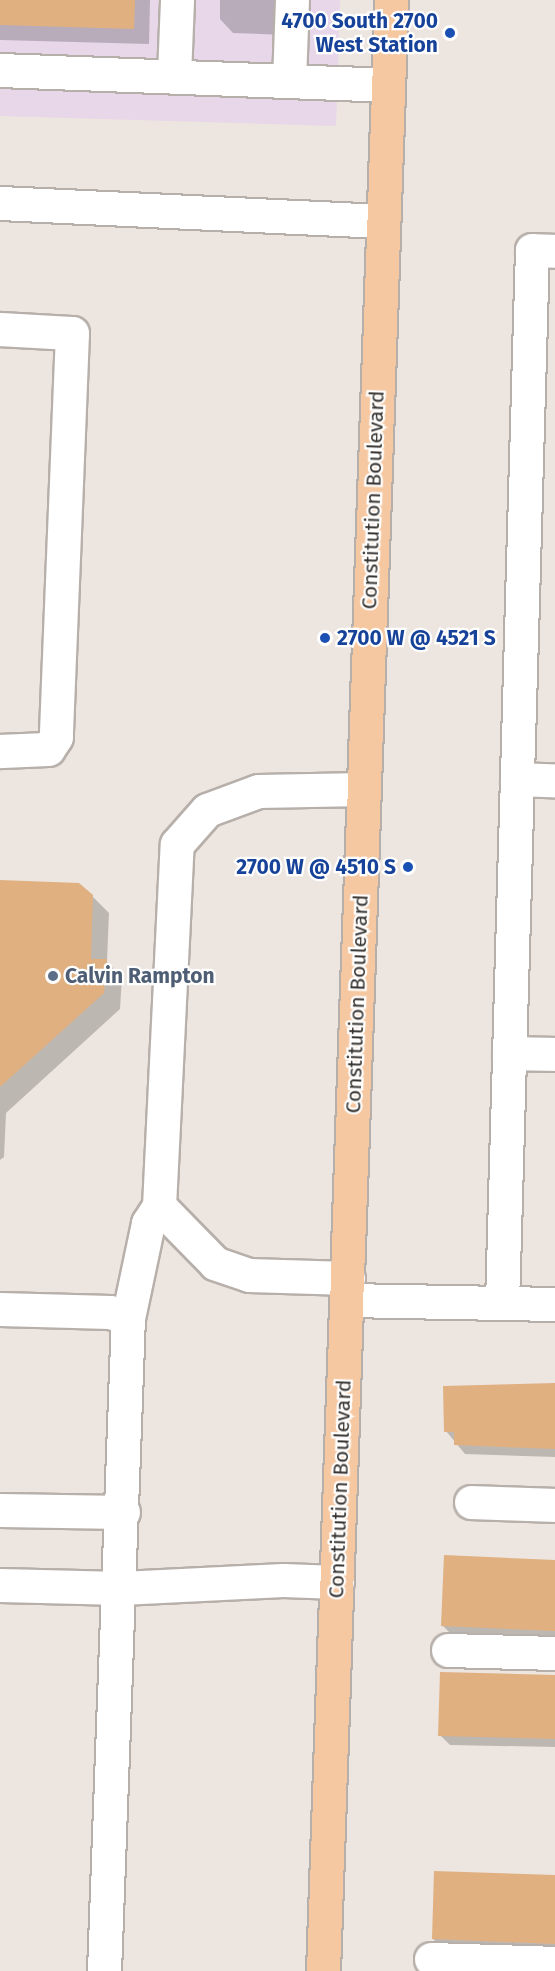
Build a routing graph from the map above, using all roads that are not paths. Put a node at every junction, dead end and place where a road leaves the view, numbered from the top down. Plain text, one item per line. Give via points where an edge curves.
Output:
1 (177, 0) edge
2 (292, 0) edge
3 (391, 0) edge
4 (0, 70) edge
5 (174, 75) junction
6 (289, 81) junction
7 (388, 85) junction
8 (0, 203) edge
9 (382, 220) junction
10 (555, 251) edge
11 (0, 329) edge
12 (0, 751) edge
13 (517, 779) junction
14 (555, 780) edge
15 (364, 789) junction
16 (509, 1053) junction
17 (555, 1054) edge
18 (159, 1206) junction
19 (347, 1289) junction
20 (502, 1303) junction
21 (555, 1305) edge
22 (0, 1309) edge
23 (128, 1318) junction
24 (471, 1502) dead end
25 (555, 1505) edge
26 (0, 1510) edge
27 (123, 1512) junction
28 (337, 1582) junction
29 (0, 1585) edge
30 (121, 1588) junction
31 (448, 1650) dead end
32 (555, 1653) edge
33 (431, 1959) dead end
34 (555, 1963) edge
35 (104, 1971) edge
36 (322, 1971) edge

1 - 5 street
2 - 6 street
3 - 7 main road, Constitution Boulevard
4 - 5 street
5 - 6 street
6 - 7 street
7 - 9 main road, Constitution Boulevard
8 - 9 street
9 - 15 main road, Constitution Boulevard
10 - 13 street via 532,250
11 - 12 street via 72,333 56,737 48,749
13 - 14 street
13 - 16 street
15 - 18 street via 258,791 207,810 177,844
15 - 19 main road, Constitution Boulevard
16 - 17 street
16 - 20 street
18 - 19 street via 215,1263 249,1275
18 - 23 street via 148,1223
19 - 20 street
19 - 28 main road, Constitution Boulevard
20 - 21 street
22 - 23 street via 110,1312
23 - 27 street
24 - 25 street
26 - 27 street
27 - 30 street
28 - 30 street via 283,1580
28 - 36 main road, Constitution Boulevard
29 - 30 street
30 - 35 street
31 - 32 street
33 - 34 street

